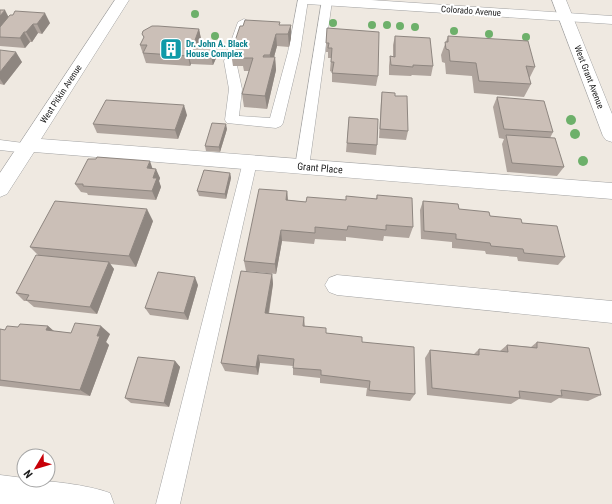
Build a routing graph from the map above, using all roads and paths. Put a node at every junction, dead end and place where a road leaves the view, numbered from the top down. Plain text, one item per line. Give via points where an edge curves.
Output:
1 (122, 0) edge
2 (303, 0) edge
3 (307, 0) edge
4 (559, 0) edge
5 (327, 2) junction
6 (352, 2) edge
7 (566, 17) junction
8 (612, 20) edge
9 (244, 22) edge
10 (612, 136) edge
11 (0, 145) edge
12 (27, 146) junction
13 (250, 162) junction
14 (302, 167) junction
15 (0, 189) edge
16 (612, 191) edge
17 (337, 285) dead end
18 (612, 312) edge
19 (0, 490) edge
20 (98, 504) edge
21 (168, 504) edge

1 - 12 street, West Pitkin Avenue
2 - 9 lane via 294,52 276,123 232,120 234,80 229,68
3 - 5 street, Colorado Avenue
4 - 7 street, West Grant Avenue
5 - 6 street, Colorado Avenue
5 - 14 lane
6 - 7 street, Colorado Avenue
7 - 8 street, Colorado Avenue
7 - 10 street, West Grant Avenue
11 - 12 lane
12 - 13 street, Grant Place
12 - 15 street, West Pitkin Avenue
13 - 14 street, Grant Place
13 - 21 lane
14 - 16 street, Grant Place
17 - 18 street
19 - 20 street

